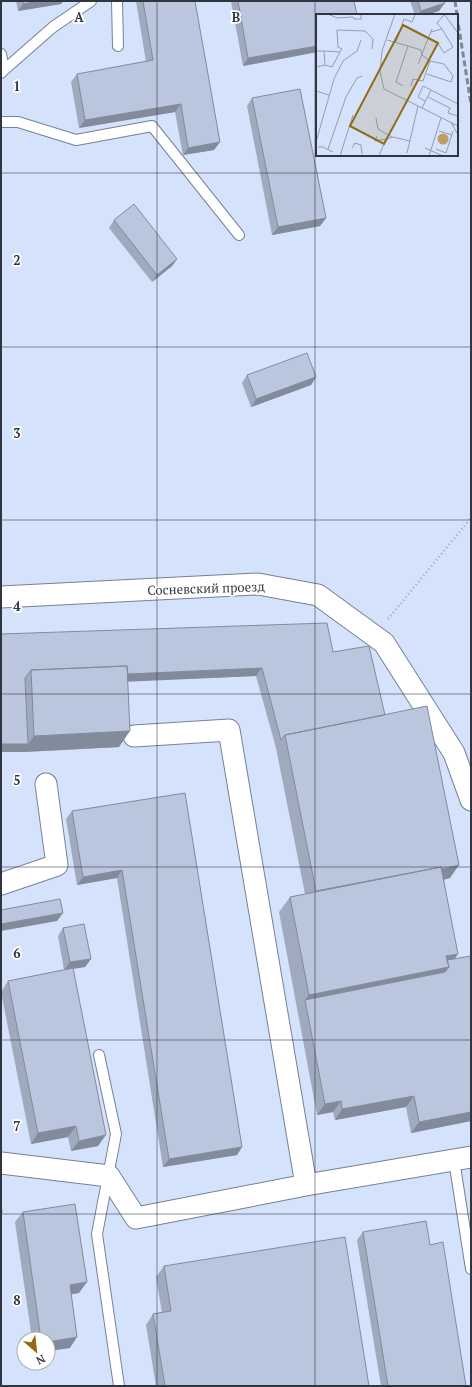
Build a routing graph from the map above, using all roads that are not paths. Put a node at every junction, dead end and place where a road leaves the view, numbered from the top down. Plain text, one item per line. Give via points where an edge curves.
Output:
1 (92, 1) edge
2 (117, 1) edge
3 (118, 46) dead end
4 (1, 54) edge
5 (2, 71) edge
6 (1, 122) edge
7 (239, 235) dead end
8 (1, 597) edge
9 (134, 736) dead end
10 (46, 784) dead end
11 (471, 800) edge
12 (1, 884) edge
13 (99, 1055) dead end
14 (463, 1158) edge
15 (1, 1163) edge
16 (109, 1176) junction
17 (306, 1185) junction
18 (471, 1269) edge
19 (119, 1386) edge

1 - 5 lane via 53,27
2 - 3 lane
4 - 5 lane
6 - 7 lane via 18,122 76,140 152,126
8 - 11 street, Сосневский проезд via 258,584 318,595 384,643 454,753
9 - 17 street via 229,730
10 - 12 street via 57,865
13 - 16 lane via 116,1134
14 - 17 street
14 - 18 lane
15 - 16 street
16 - 17 street via 136,1218
16 - 19 lane via 97,1234

